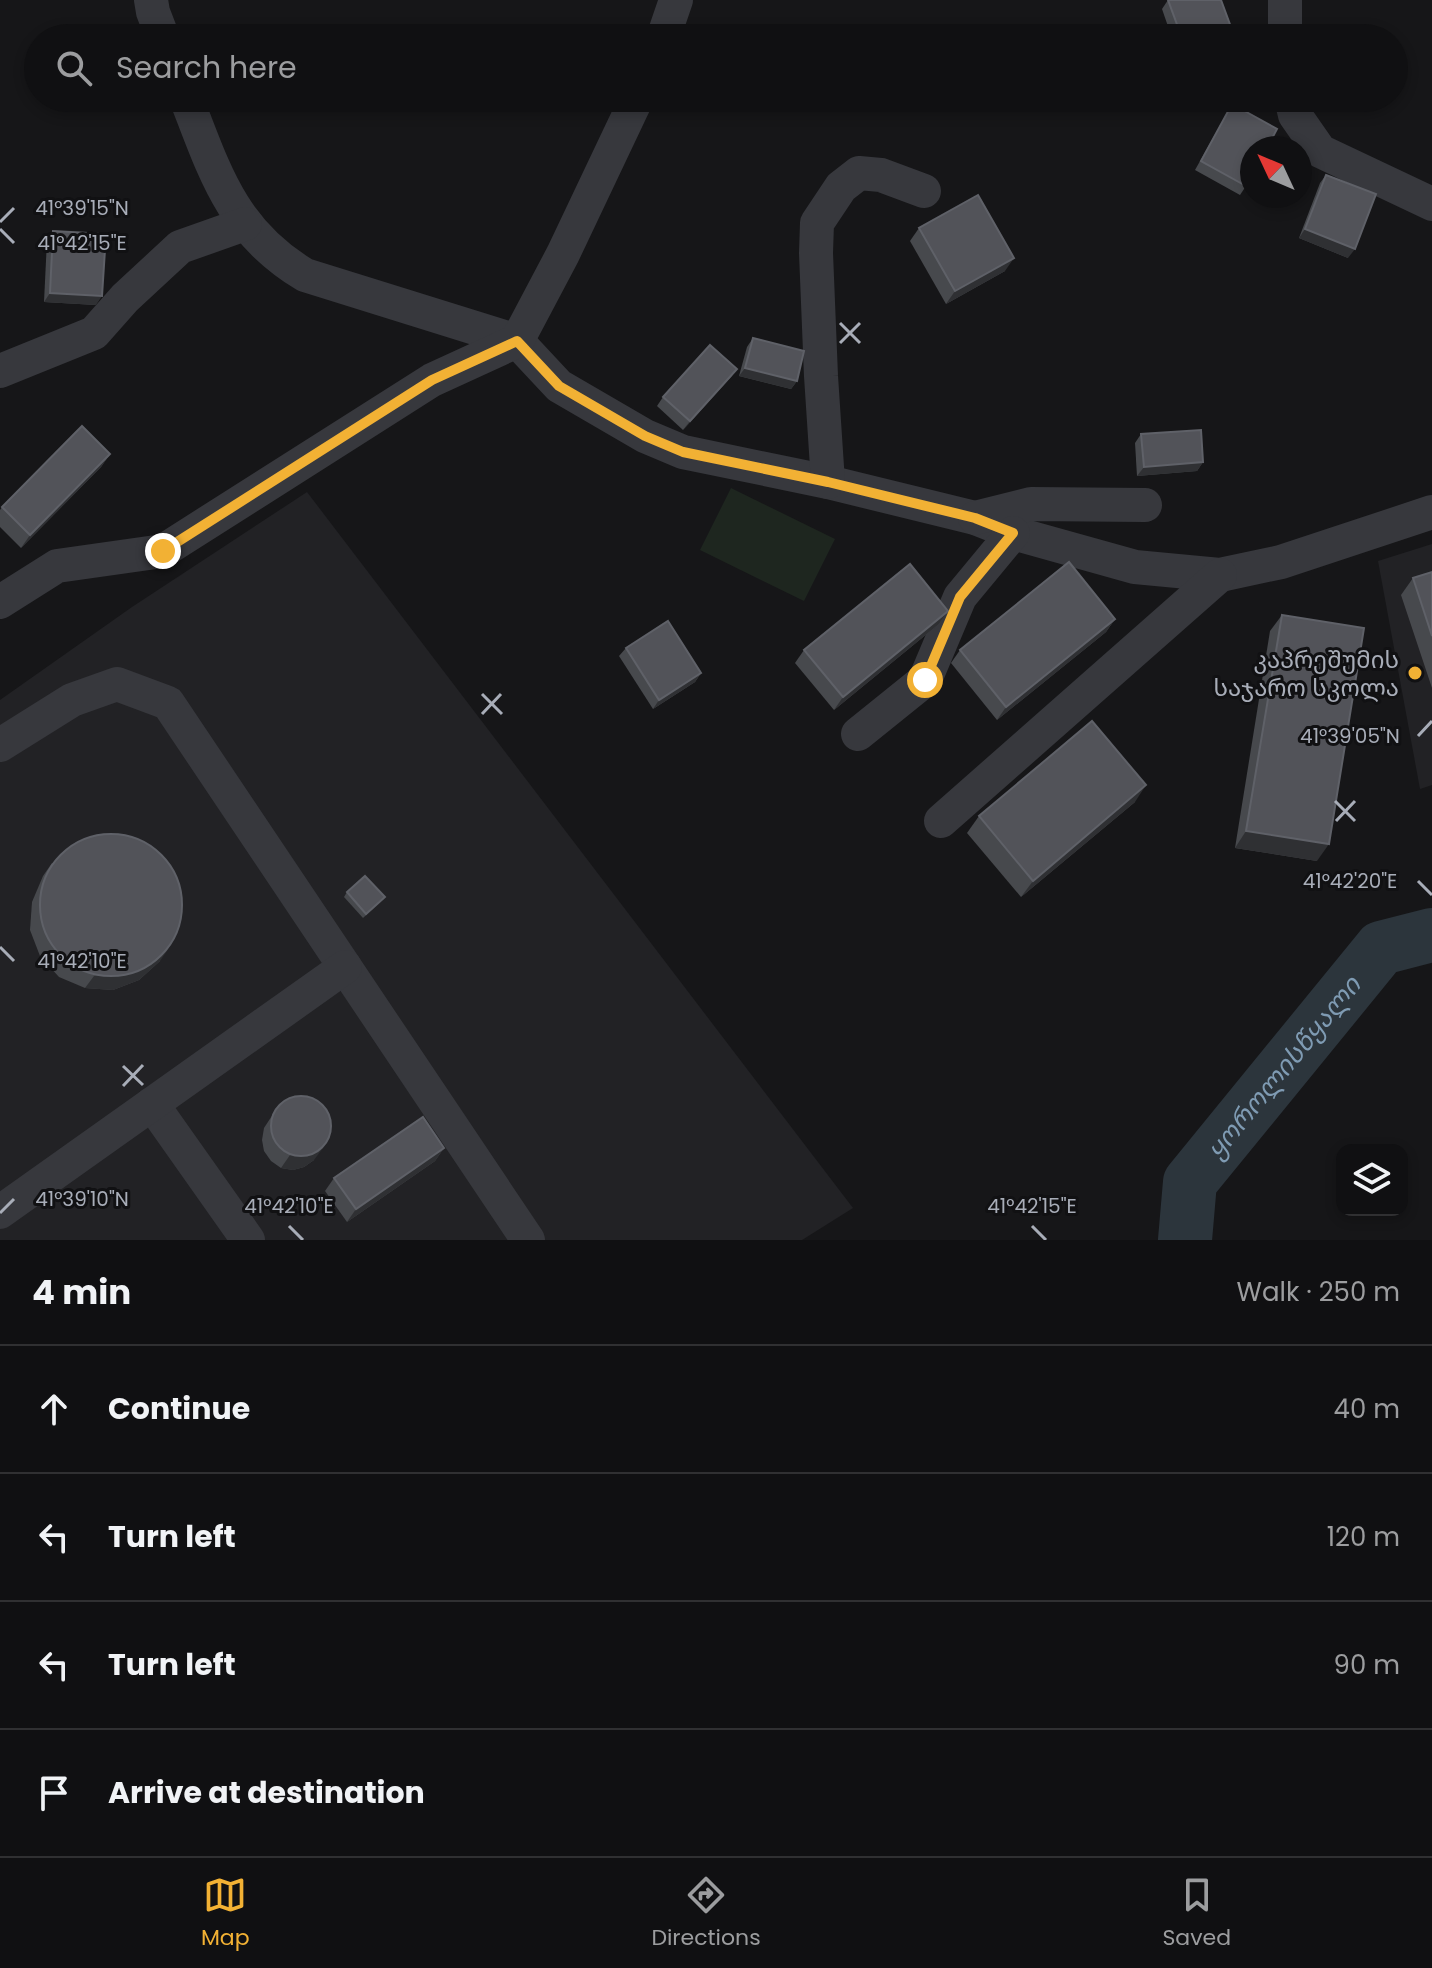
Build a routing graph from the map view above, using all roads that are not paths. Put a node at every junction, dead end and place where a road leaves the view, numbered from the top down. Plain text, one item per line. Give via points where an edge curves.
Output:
1 (151, 0) edge
2 (652, 0) edge
3 (676, 0) edge
4 (1285, 0) edge
5 (158, 24) edge
6 (655, 24) edge
7 (668, 24) edge
8 (1285, 24) edge
9 (191, 112) edge
10 (630, 112) edge
11 (1294, 112) edge
12 (924, 191) dead end
13 (1432, 204) edge
14 (245, 224) junction
15 (517, 341) junction
16 (0, 371) edge
17 (828, 482) junction
18 (1145, 505) dead end
19 (1432, 512) edge
20 (975, 518) junction
21 (1013, 533) junction
22 (1220, 575) junction
23 (0, 602) edge
24 (858, 734) dead end
25 (0, 745) edge
26 (941, 821) dead end
27 (345, 967) junction
28 (152, 1104) junction
29 (0, 1212) edge
30 (504, 1224) edge
31 (248, 1240) edge
32 (528, 1240) edge

1 - 5 street
2 - 6 street
3 - 7 street
4 - 8 street
9 - 14 street via 216,176
10 - 15 street
11 - 13 street via 1320,151
12 - 17 street via 859,173 841,187 817,223
14 - 15 street via 277,258 305,275
14 - 16 street via 180,247 94,333
15 - 17 street via 559,386 645,436 683,452
15 - 23 street via 432,380 163,551 57,566
17 - 20 street
18 - 20 street via 1031,504
19 - 22 street via 1281,562
20 - 21 street
21 - 22 street via 1135,567
21 - 24 street via 960,597 925,680
22 - 26 street
25 - 27 street via 72,700 117,684 168,703
27 - 28 street
27 - 30 street
28 - 29 street
28 - 31 street
30 - 32 street

